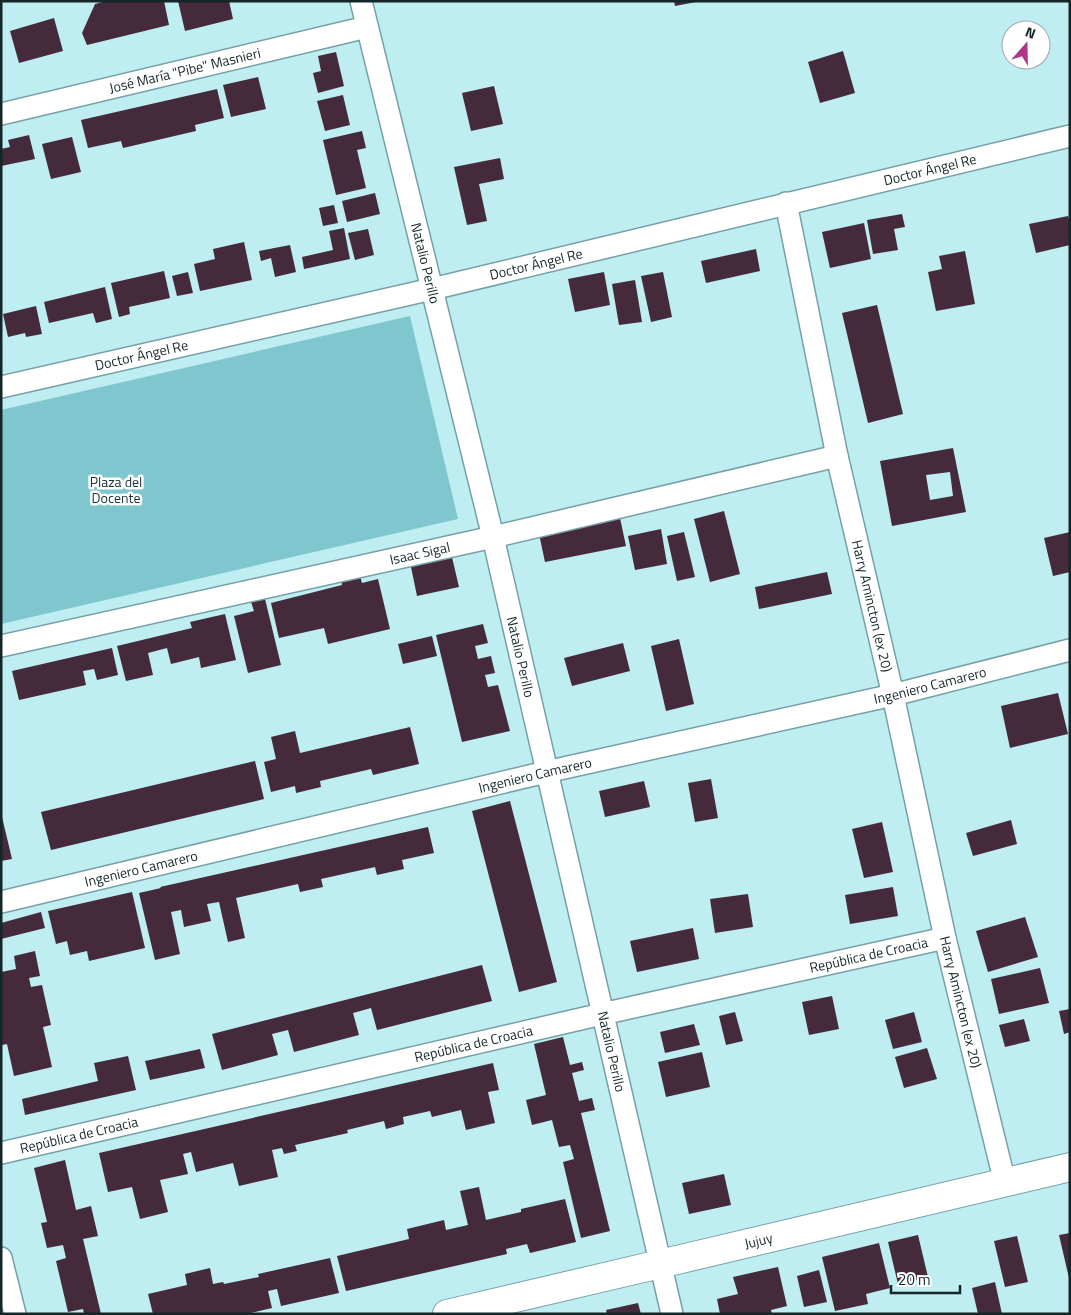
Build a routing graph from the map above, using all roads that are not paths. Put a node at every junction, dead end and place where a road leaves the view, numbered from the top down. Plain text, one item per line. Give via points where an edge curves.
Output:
1 (362, 1) edge
2 (367, 27) junction
3 (1, 114) edge
4 (1070, 136) edge
5 (786, 203) junction
6 (432, 288) junction
7 (1, 387) edge
8 (837, 456) junction
9 (493, 537) junction
10 (1, 646) edge
11 (1070, 650) edge
12 (893, 694) junction
13 (546, 772) junction
14 (1, 902) edge
15 (945, 938) junction
16 (602, 1014) junction
17 (1, 1153) edge
18 (1070, 1167) edge
19 (1004, 1183) junction
20 (1, 1258) edge
21 (660, 1264) junction
22 (15, 1314) edge
23 (447, 1314) edge
24 (672, 1314) edge

1 - 2 street, Natalio Perillo
2 - 3 street, José María "Pibe" Masnieri
2 - 6 street, Natalio Perillo
4 - 5 street, Doctor Ángel Re
5 - 6 street, Doctor Ángel Re
5 - 8 street, Harry Amincton (ex 20)
6 - 7 street, Doctor Ángel Re
6 - 9 street, Natalio Perillo
8 - 9 street, Isaac Sigal
8 - 12 street, Harry Amincton (ex 20)
9 - 10 street, Isaac Sigal
9 - 13 street, Natalio Perillo
11 - 12 street, Ingeniero Camarero
12 - 13 street, Ingeniero Camarero
12 - 15 street, Harry Amincton (ex 20)
13 - 14 street, Ingeniero Camarero
13 - 16 street, Natalio Perillo
15 - 16 street, República de Croacia
15 - 19 street, Harry Amincton (ex 20)
16 - 17 street, República de Croacia
16 - 21 street, Natalio Perillo
18 - 19 main road, Jujuy
19 - 21 main road, Jujuy
20 - 22 street
21 - 23 main road, Jujuy
21 - 24 street, Natalio Perillo

